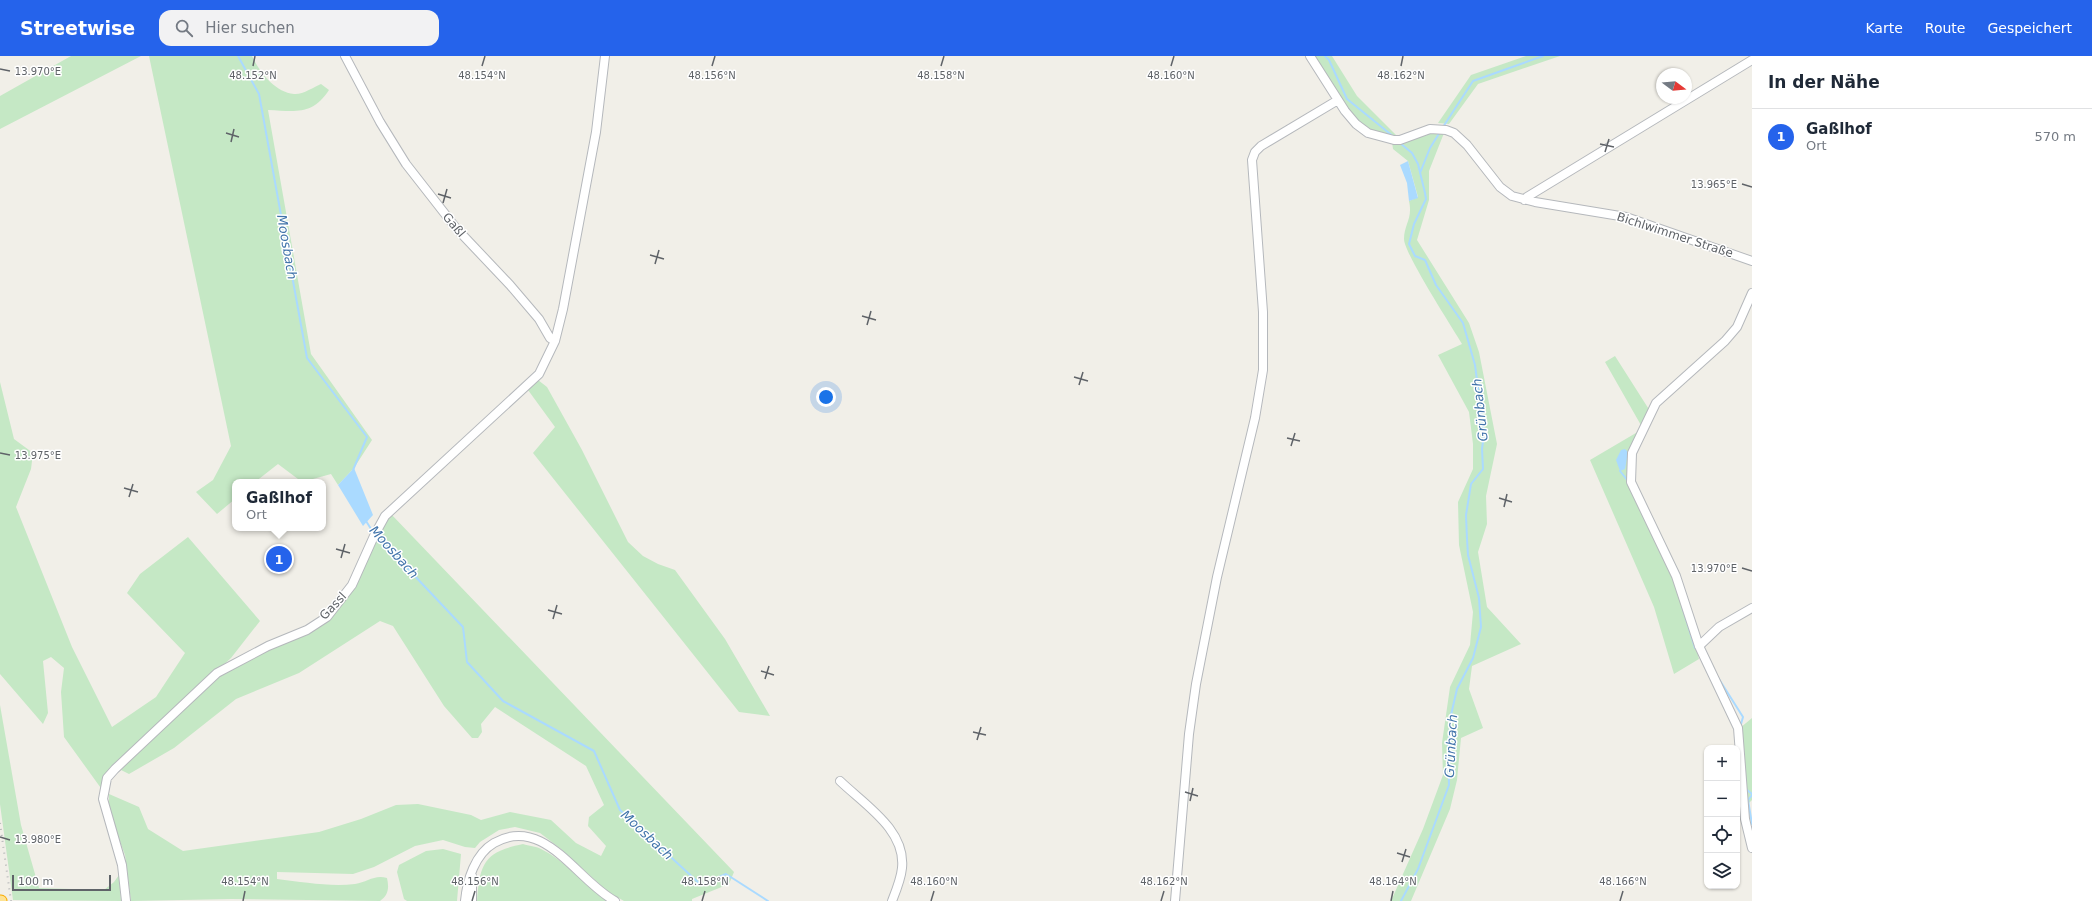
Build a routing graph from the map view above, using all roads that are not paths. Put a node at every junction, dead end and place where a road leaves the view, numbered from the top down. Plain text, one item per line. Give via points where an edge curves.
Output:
1 (345, 56) edge
2 (605, 56) edge
3 (1310, 56) edge
4 (1752, 60) edge
5 (1338, 100) junction
6 (1524, 200) junction
7 (1752, 261) edge
8 (1752, 293) edge
9 (555, 342) junction
10 (1752, 608) edge
11 (1699, 646) junction
12 (840, 781) dead end
13 (1752, 848) edge
14 (470, 895) edge
15 (126, 901) edge
16 (465, 901) edge
17 (615, 901) edge
18 (892, 901) edge
19 (1175, 901) edge

1 - 9 street, Gaßl via 406,164 456,228 514,291
2 - 9 street via 596,132
3 - 5 street, Bichlwimmer Straße
4 - 6 street
5 - 6 street, Bichlwimmer Straße via 1350,118 1375,136 1400,140 1442,129 1454,133 1467,145 1500,187 1512,196
5 - 19 street via 1261,146 1253,156 1264,312 1263,370 1255,418 1217,576 1196,684 1189,734
6 - 7 street, Bichlwimmer Straße via 1626,217
8 - 11 street via 1737,327 1725,341 1656,403 1632,453 1631,482 1676,576
9 - 15 street, Gassl via 539,374 385,516 352,585 327,617 307,630 217,672 114,769 103,791 104,804 122,865
10 - 11 street via 1719,627
11 - 13 street via 1738,728 1745,819
12 - 18 street via 889,827 898,840 902,869
14 - 16 street
14 - 17 street via 472,876 478,858 490,845 506,837 527,836 538,839 552,848 591,885

